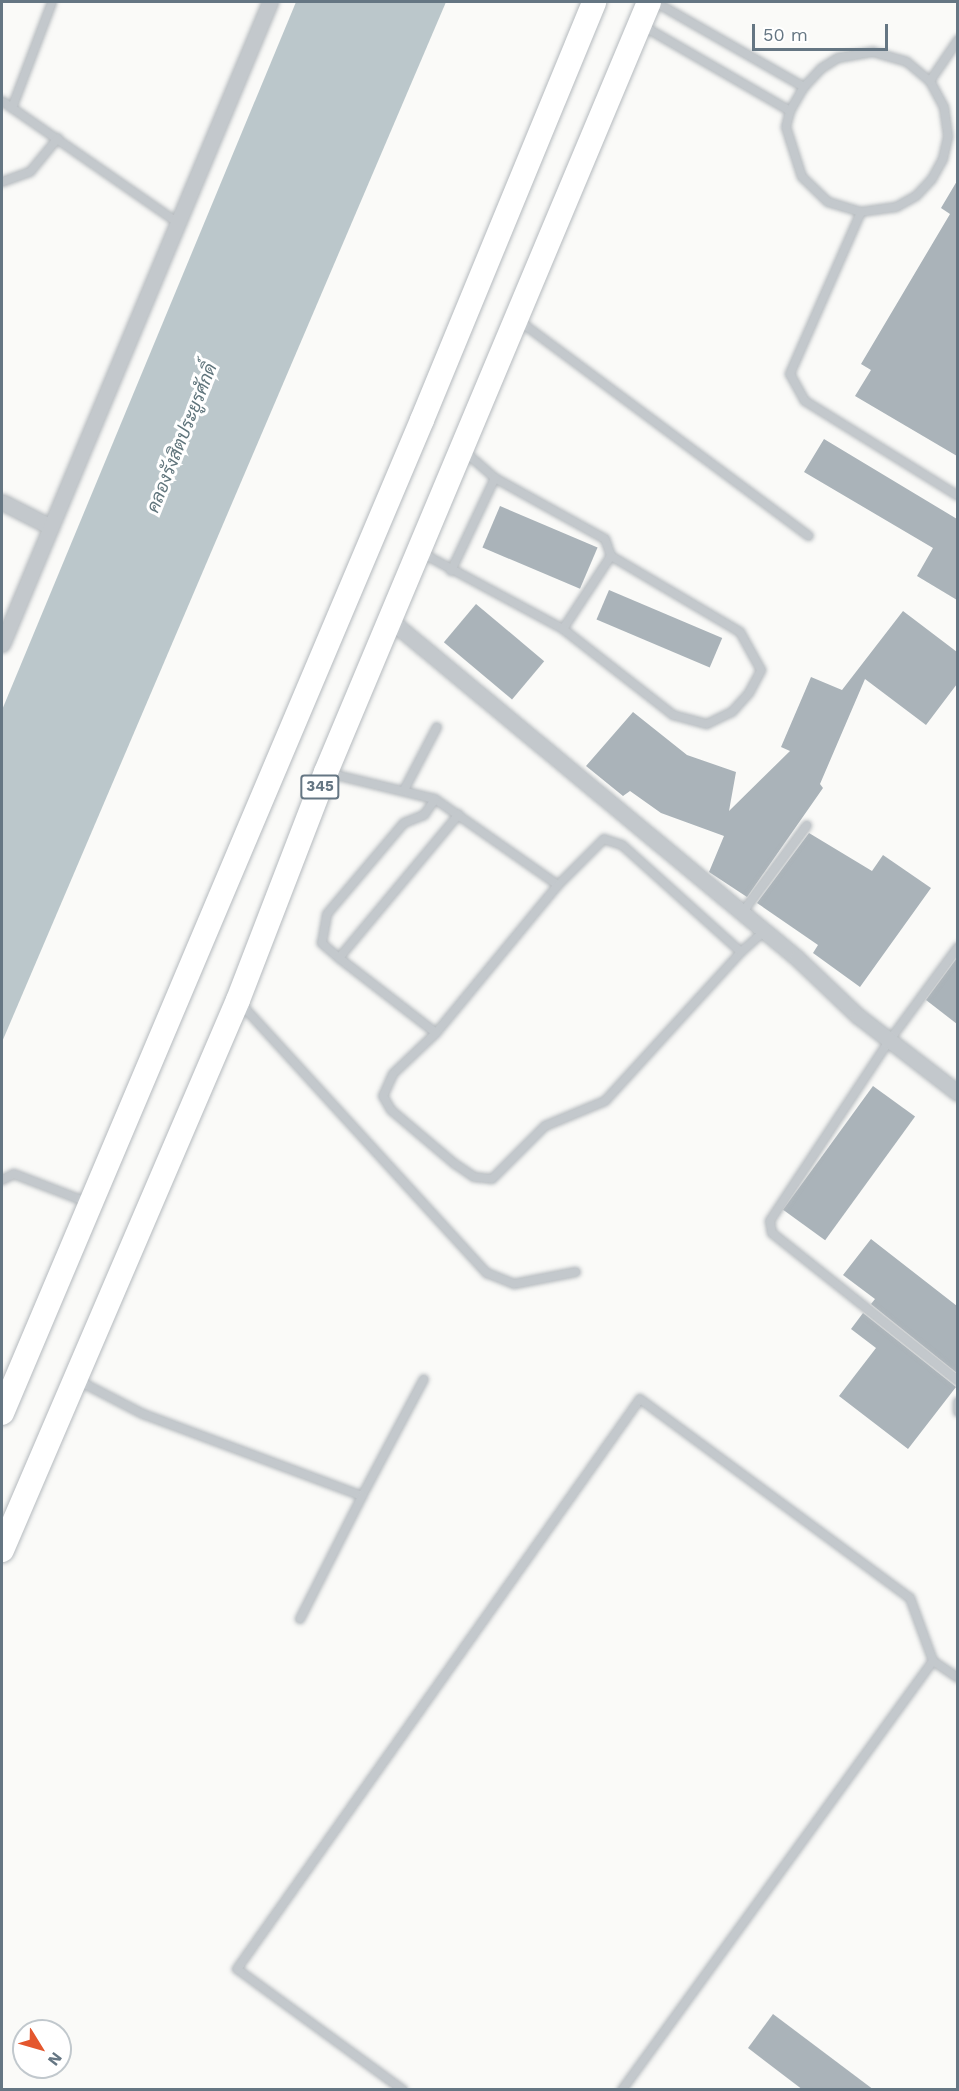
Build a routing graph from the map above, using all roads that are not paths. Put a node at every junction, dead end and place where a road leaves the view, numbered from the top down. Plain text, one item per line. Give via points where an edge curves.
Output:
1 (52, 2) edge
2 (270, 2) edge
3 (594, 2) edge
4 (645, 7) edge
5 (957, 40) edge
6 (930, 81) junction
7 (804, 87) junction
8 (2, 101) edge
9 (12, 108) junction
10 (790, 111) junction
11 (58, 138) junction
12 (2, 182) edge
13 (861, 212) junction
14 (177, 222) junction
15 (517, 319) junction
16 (462, 449) junction
17 (495, 478) junction
18 (957, 496) edge
19 (2, 502) edge
20 (51, 527) junction
21 (809, 536) dead end
22 (420, 552) junction
23 (611, 555) junction
24 (451, 572) junction
25 (390, 620) junction
26 (563, 628) junction
27 (2, 644) edge
28 (437, 727) dead end
29 (326, 772) junction
30 (404, 790) junction
31 (435, 799) junction
32 (459, 814) junction
33 (807, 825) dead end
34 (558, 885) junction
35 (741, 914) junction
36 (764, 931) junction
37 (957, 947) edge
38 (741, 952) junction
39 (339, 958) junction
40 (238, 1000) junction
41 (436, 1034) junction
42 (889, 1041) junction
43 (957, 1093) edge
44 (2, 1180) edge
45 (90, 1204) junction
46 (576, 1272) dead end
47 (73, 1377) junction
48 (424, 1379) dead end
49 (957, 1381) edge
50 (8, 1382) edge
51 (957, 1402) edge
52 (957, 1412) edge
53 (2, 1413) edge
54 (362, 1496) junction
55 (2, 1550) edge
56 (300, 1619) dead end
57 (933, 1661) junction
58 (957, 1678) edge
59 (403, 2090) edge
60 (622, 2090) edge

1 - 9 lane
2 - 14 street
3 - 45 main road via 422,420
4 - 7 lane
4 - 10 lane
4 - 15 main road, 345
5 - 6 lane
6 - 7 lane via 907,62 873,52 838,58
6 - 13 lane via 944,107 948,137 938,169 916,196 896,207
7 - 10 lane
8 - 9 lane
9 - 11 lane
10 - 13 lane via 786,127 789,145 802,177 828,202
11 - 12 lane via 30,172
11 - 14 lane
13 - 18 lane via 790,374 805,401
14 - 20 street
15 - 16 main road, 345
15 - 21 lane
16 - 17 lane
16 - 22 main road, 345
17 - 23 lane via 605,539
17 - 24 lane
19 - 20 street
20 - 27 street
22 - 24 lane
22 - 25 main road, 345
23 - 26 lane
23 - 26 lane via 740,632 761,670 749,693 732,712 707,724 673,715
24 - 26 lane
25 - 29 main road, 345
25 - 35 street
28 - 30 lane
29 - 30 lane
29 - 40 main road, 345
30 - 31 lane
31 - 32 lane
31 - 39 lane via 424,815 404,823 327,914 322,943
32 - 34 lane
32 - 39 lane
33 - 35 lane
34 - 38 lane via 604,839 622,845
34 - 41 lane
35 - 36 street
36 - 38 lane
36 - 42 street
37 - 42 lane
38 - 41 lane via 605,1101 545,1126 492,1179 474,1177 455,1164 391,1110 383,1096 393,1074
39 - 41 lane
40 - 46 lane via 487,1273 514,1284
40 - 47 main road, 345
42 - 43 street
42 - 49 lane via 778,1205 770,1221 772,1233
44 - 45 lane via 14,1174
45 - 50 main road
47 - 54 lane via 143,1414
47 - 55 main road, 345
48 - 54 lane
50 - 53 main road
51 - 52 lane
54 - 56 lane
57 - 58 lane
57 - 59 lane via 910,1598 640,1399 237,1969
57 - 60 lane

